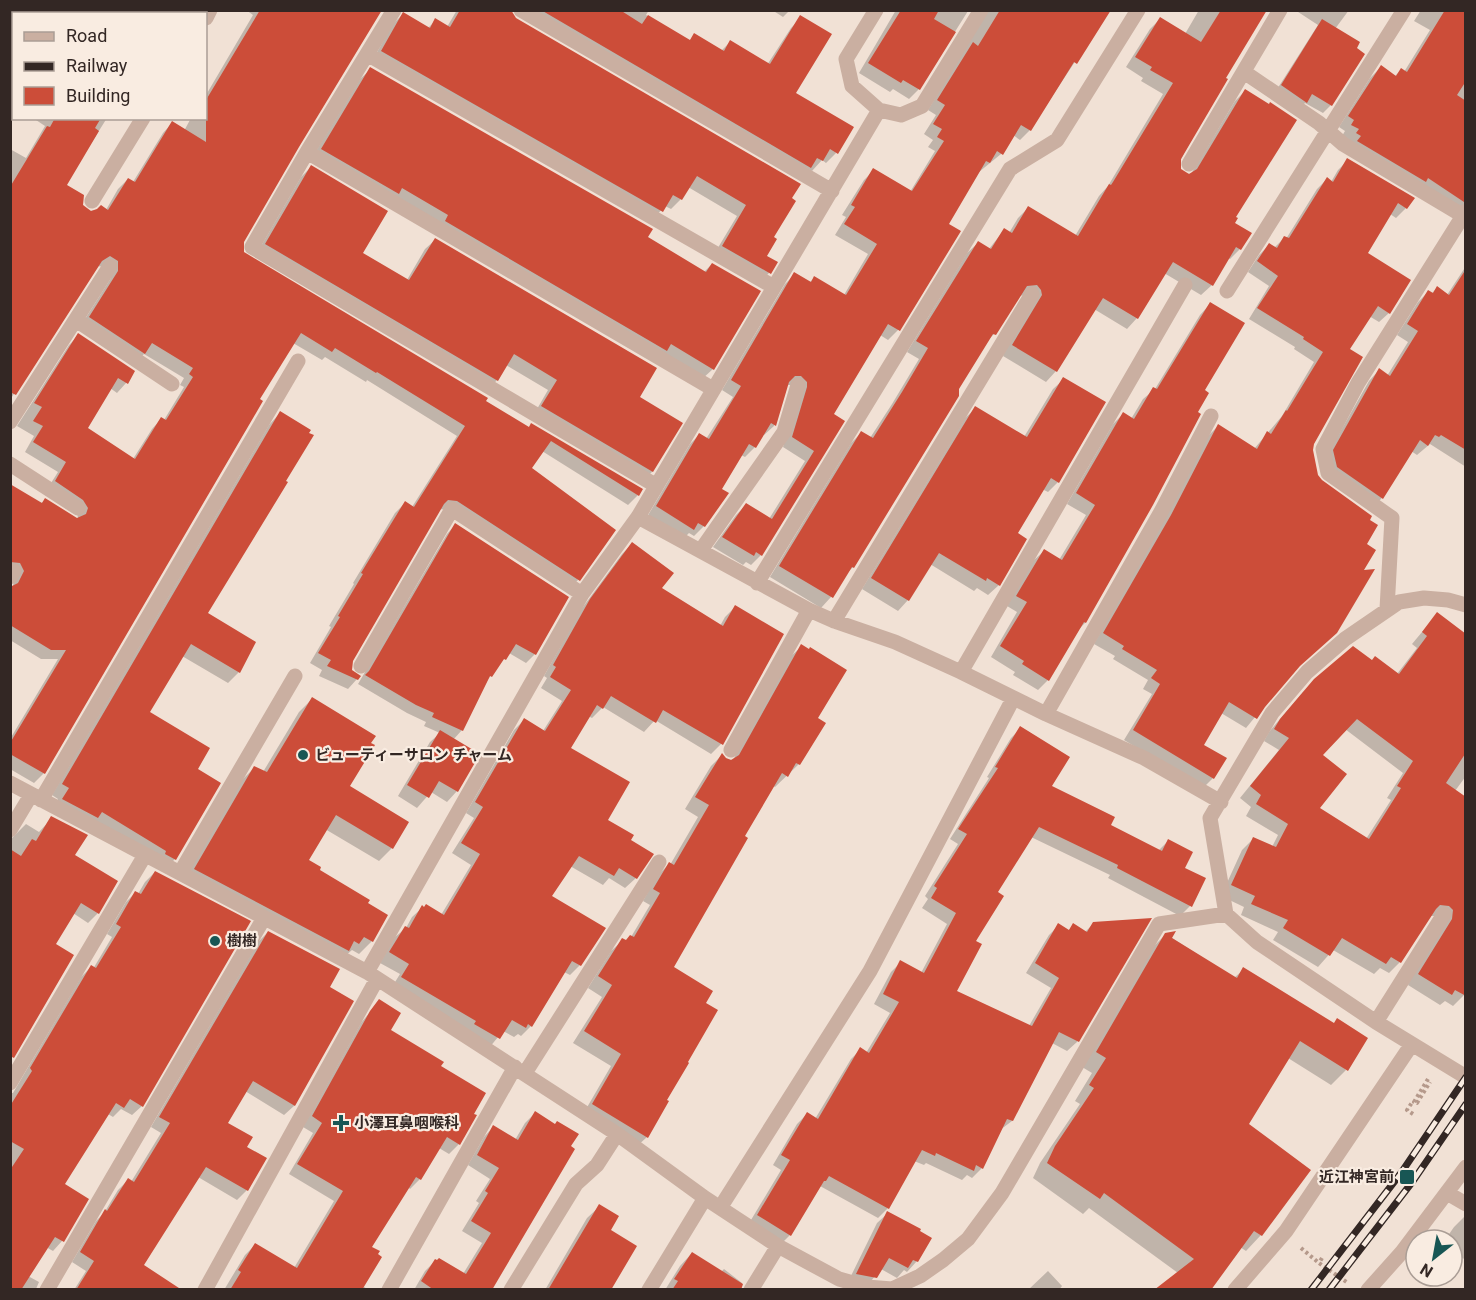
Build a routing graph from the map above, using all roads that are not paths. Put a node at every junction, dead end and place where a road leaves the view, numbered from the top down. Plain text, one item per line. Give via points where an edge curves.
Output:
1 (394, 10) edge
2 (521, 10) edge
3 (876, 10) edge
4 (981, 10) edge
5 (1137, 10) edge
6 (1280, 10) edge
7 (1404, 10) edge
8 (367, 54) junction
9 (1244, 72) junction
10 (879, 110) junction
11 (142, 120) edge
12 (1328, 130) junction
13 (307, 152) junction
14 (1189, 164) dead end
15 (832, 191) junction
16 (92, 201) dead end
17 (1464, 213) edge
18 (110, 266) dead end
19 (1185, 285) dead end
20 (774, 287) junction
21 (1227, 291) dead end
22 (1032, 294) dead end
23 (76, 320) junction
24 (298, 361) dead end
25 (172, 384) dead end
26 (798, 385) dead end
27 (713, 389) junction
28 (1212, 416) dead end
29 (10, 422) edge
30 (10, 464) edge
31 (656, 485) junction
32 (78, 508) dead end
33 (638, 517) junction
34 (701, 550) junction
35 (758, 583) junction
36 (582, 594) junction
37 (1466, 605) edge
38 (1387, 609) junction
39 (809, 610) junction
40 (834, 621) junction
41 (361, 666) dead end
42 (960, 672) junction
43 (295, 676) dead end
44 (1013, 699) junction
45 (1046, 714) junction
46 (731, 750) dead end
47 (10, 783) edge
48 (36, 797) junction
49 (1221, 802) junction
50 (10, 830) edge
51 (144, 855) junction
52 (659, 862) dead end
53 (180, 873) junction
54 (1226, 914) junction
55 (1444, 914) dead end
56 (264, 918) junction
57 (372, 976) junction
58 (1376, 1022) junction
59 (1412, 1044) junction
60 (520, 1070) junction
61 (1466, 1077) edge
62 (10, 1083) edge
63 (617, 1134) junction
64 (1466, 1167) edge
65 (1447, 1192) junction
66 (705, 1198) junction
67 (1466, 1204) edge
68 (720, 1208) junction
69 (778, 1246) junction
70 (1361, 1288) edge
71 (893, 1289) edge
72 (47, 1290) edge
73 (205, 1290) edge
74 (389, 1290) edge
75 (511, 1290) edge
76 (649, 1290) edge
77 (750, 1290) edge
78 (1235, 1290) edge

1 - 8 street
2 - 15 street
3 - 10 street via 846,59 852,86
4 - 10 street via 922,106 901,115
5 - 35 street via 1057,140 1010,169
6 - 9 street
7 - 12 street
8 - 13 street
8 - 20 street
9 - 12 street
9 - 14 street
10 - 15 street
11 - 16 street
12 - 17 street via 1343,144
12 - 21 street
13 - 27 street
13 - 31 street via 252,247
15 - 20 street
17 - 38 street via 1358,383 1323,449 1328,473 1392,518
18 - 23 street
19 - 42 street
20 - 27 street
22 - 40 street
23 - 25 street
23 - 29 street
24 - 48 street
26 - 34 street via 784,432
27 - 31 street
28 - 45 street
30 - 32 street
31 - 33 street
33 - 34 street
33 - 36 street
34 - 35 street
35 - 39 street
36 - 41 street via 452,509
36 - 57 street
37 - 38 street via 1424,598 1399,602
38 - 49 street via 1307,672 1272,713
39 - 40 street
39 - 46 street
40 - 42 street via 896,642
42 - 44 street
43 - 53 street
44 - 45 street
44 - 68 street via 870,971
45 - 49 street via 1144,758
47 - 48 street
48 - 50 street
48 - 51 street
49 - 54 street via 1210,818
51 - 53 street
51 - 62 street
52 - 60 street
53 - 56 street
54 - 58 street via 1257,942
54 - 71 street via 1159,924 1002,1193 968,1239 920,1276
55 - 58 street
56 - 57 street
56 - 72 street
57 - 60 street
57 - 73 street
58 - 59 street
59 - 61 street
59 - 78 street via 1286,1231
60 - 63 street
60 - 74 street
63 - 66 street
63 - 75 street via 597,1165 576,1184
64 - 65 street
65 - 67 street
65 - 70 street via 1402,1252
66 - 68 street
66 - 76 street
68 - 69 street
69 - 71 street via 839,1279
69 - 77 street

